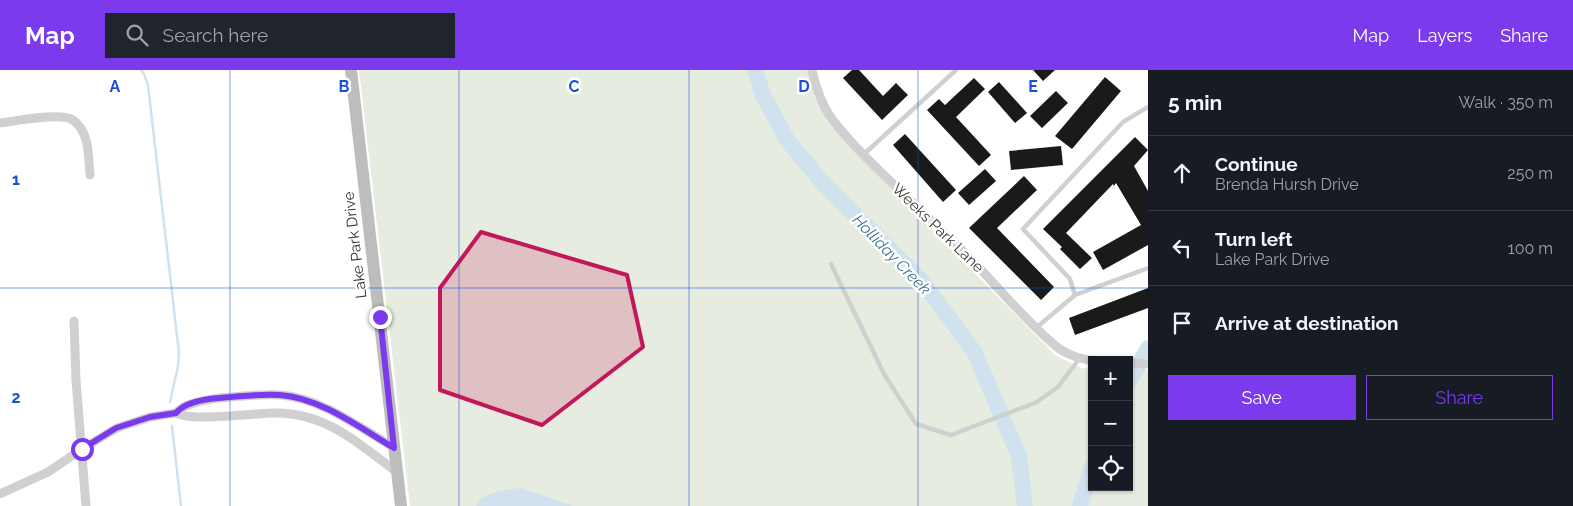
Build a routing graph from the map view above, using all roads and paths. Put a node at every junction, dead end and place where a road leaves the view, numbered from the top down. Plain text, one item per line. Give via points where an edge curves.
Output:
1 (351, 70) edge
2 (812, 70) edge
3 (956, 70) edge
4 (1148, 107) edge
5 (0, 123) edge
6 (863, 155) junction
7 (90, 175) dead end
8 (831, 264) dead end
9 (1148, 268) edge
10 (1076, 295) junction
11 (74, 321) dead end
12 (1036, 328) junction
13 (1079, 359) junction
14 (1088, 360) edge
15 (1133, 363) edge
16 (1148, 364) edge
17 (176, 413) junction
18 (394, 448) junction
19 (82, 449) junction
20 (397, 472) junction
21 (0, 494) edge
22 (86, 506) edge
23 (401, 506) edge

1 - 18 street, Lake Park Drive
2 - 6 street, Weeks Park Lane via 824,108
3 - 6 lane
4 - 10 lane via 1123,122 1023,229 1070,279
5 - 7 street via 54,116 73,120 87,142
6 - 12 street, Weeks Park Lane via 966,254
8 - 13 lane via 884,374 916,424 951,435 1037,402 1058,388
9 - 10 lane
10 - 12 lane
11 - 19 street
12 - 13 street, Weeks Park Lane via 1068,355
13 - 14 street, Weeks Park Lane
15 - 16 street
17 - 18 street via 181,408 211,399 281,395 325,407
17 - 19 street via 116,428
17 - 20 street via 204,417 276,413 308,417 344,434
18 - 20 street, Lake Park Drive
19 - 21 street via 48,472
19 - 22 street
20 - 23 street, Lake Park Drive

